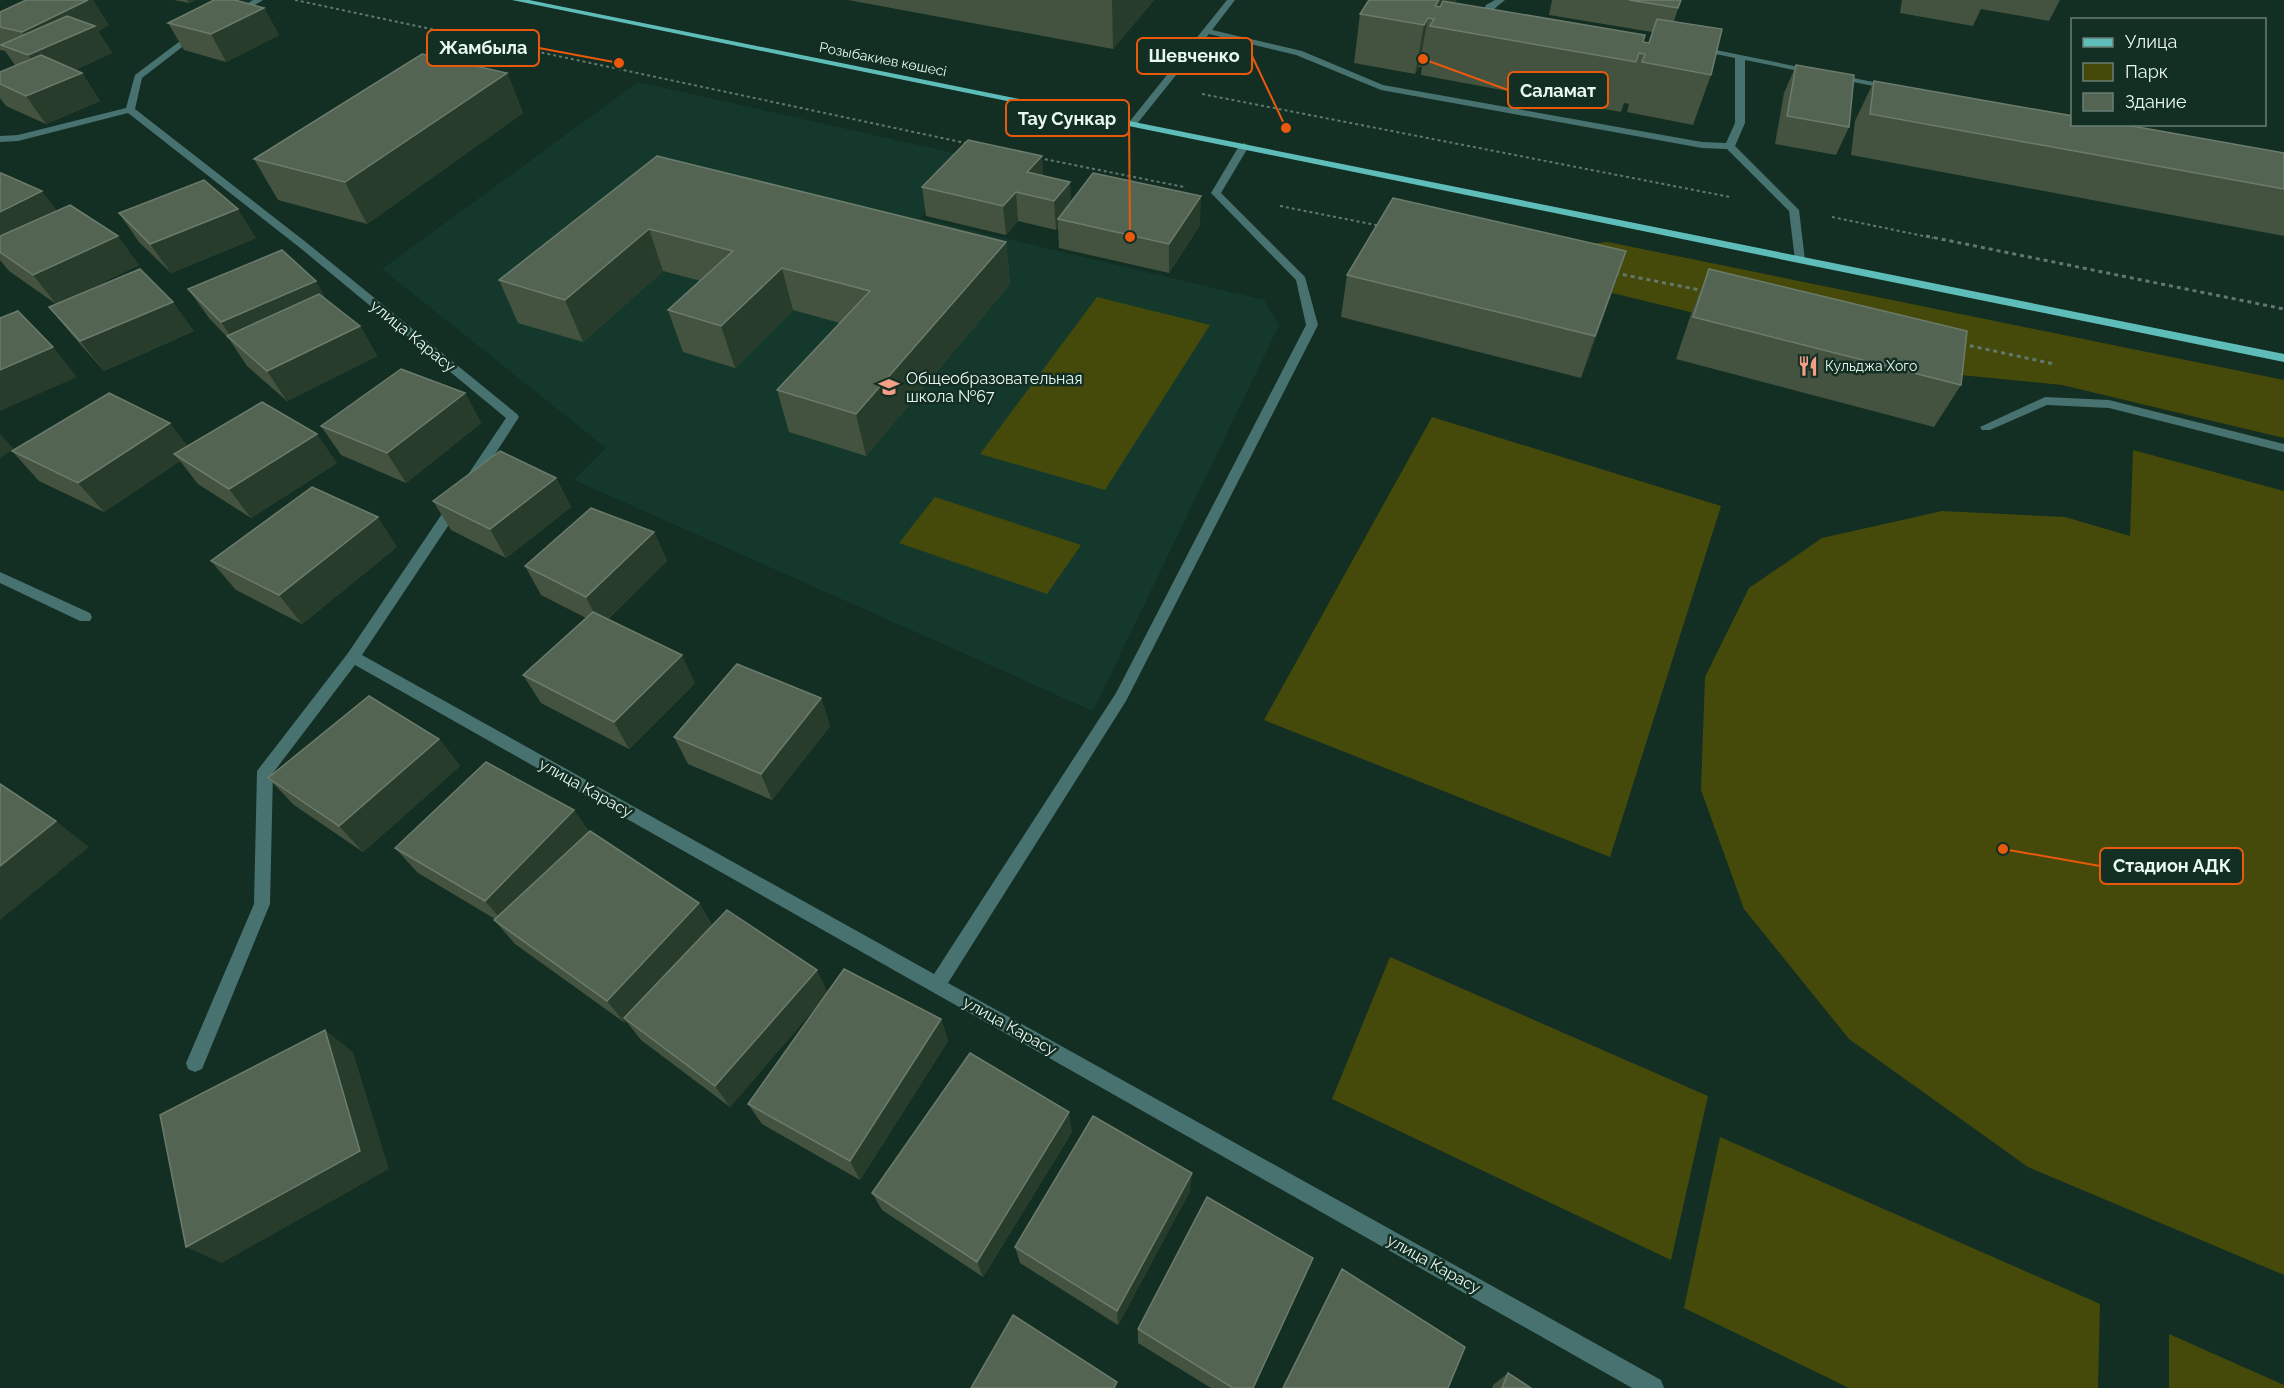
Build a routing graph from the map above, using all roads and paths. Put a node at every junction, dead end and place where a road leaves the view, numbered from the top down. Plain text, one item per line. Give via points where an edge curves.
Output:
1 (259, 0) edge
2 (295, 0) edge
3 (516, 0) edge
4 (1232, 0) edge
5 (1501, 0) edge
6 (1207, 31) junction
7 (1489, 34) edge
8 (1690, 46) edge
9 (1740, 56) junction
10 (1900, 88) edge
11 (130, 110) junction
12 (1134, 123) junction
13 (0, 139) edge
14 (978, 145) edge
15 (1244, 146) junction
16 (1730, 146) junction
17 (1036, 157) edge
18 (1216, 193) junction
19 (1391, 228) edge
20 (1800, 260) junction
21 (1612, 272) edge
22 (1715, 293) edge
23 (1958, 343) edge
24 (2284, 358) edge
25 (2063, 366) dead end
26 (1986, 427) dead end
27 (2284, 448) edge
28 (0, 578) edge
29 (85, 617) dead end
30 (353, 657) junction
31 (937, 985) junction
32 (195, 1063) dead end
33 (1653, 1388) edge

1 - 11 street via 187,38 138,77
2 - 14 path
3 - 12 main road, Розыбакиев көшесі
4 - 6 street
5 - 7 street via 1489,7 1481,22
6 - 12 street
6 - 16 street via 1299,53 1381,87 1702,145
8 - 9 street
9 - 10 street
9 - 16 street via 1740,123
11 - 13 street
11 - 30 street, улица Карасу via 513,417
12 - 15 main road, Розыбакиев көшесі
15 - 18 street
15 - 20 main road, Розыбакиев көшесі
16 - 20 street via 1794,210
17 - 18 path
18 - 19 path
18 - 31 street via 1301,279 1312,325 1121,697
20 - 24 main road, Розыбакиев көшесі
21 - 22 path
23 - 25 path
26 - 27 street via 2044,401 2109,404
28 - 29 street
30 - 31 street, улица Карасу
30 - 32 street via 265,771 262,904
31 - 33 street, улица Карасу

